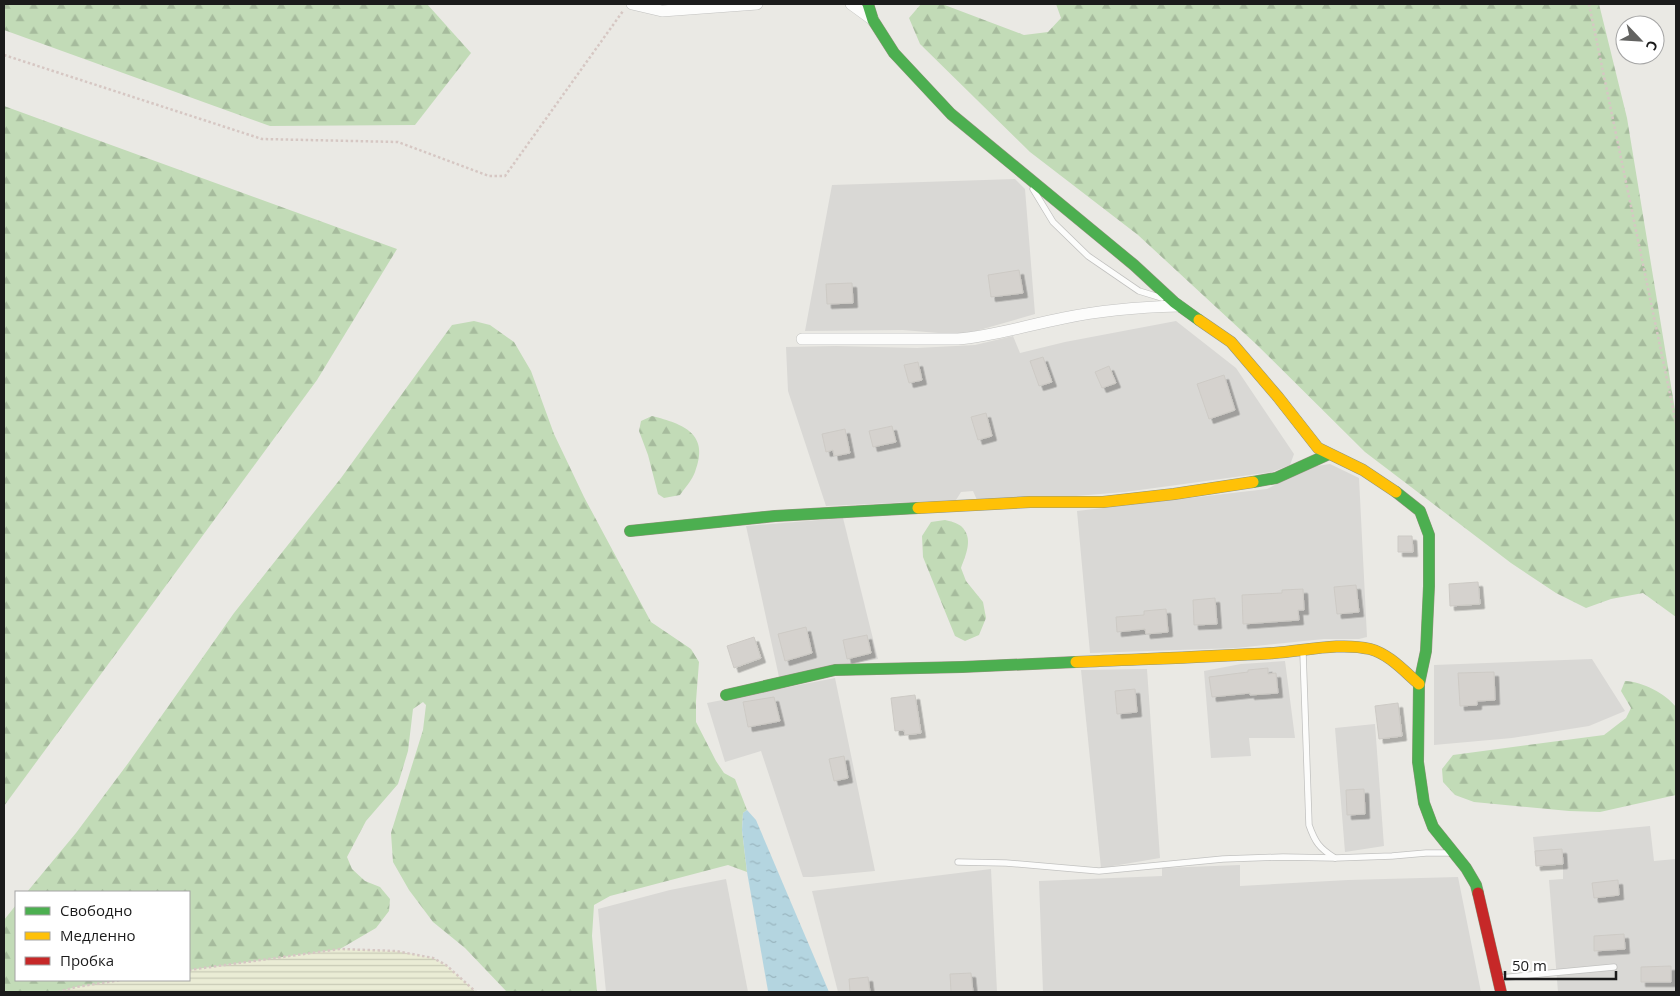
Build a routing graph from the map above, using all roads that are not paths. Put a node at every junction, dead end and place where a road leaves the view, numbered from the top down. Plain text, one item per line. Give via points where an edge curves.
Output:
1 (630, 4) edge
2 (757, 4) edge
3 (851, 4) edge
4 (868, 4) edge
5 (873, 20) junction
6 (1024, 174) junction
7 (1177, 304) junction
8 (802, 339) dead end
9 (1329, 454) junction
10 (630, 531) dead end
11 (1303, 650) junction
12 (1418, 684) junction
13 (726, 695) dead end
14 (1454, 853) junction
15 (1334, 858) junction
16 (958, 862) dead end
17 (1614, 967) dead end
18 (1497, 978) junction
19 (1501, 992) edge

1 - 2 street via 662,11
3 - 5 street
4 - 5 street
5 - 6 street via 894,53 951,114
6 - 7 street
6 - 7 lane via 1053,222 1088,256 1139,291
7 - 8 street via 1064,318 980,337
7 - 9 street via 1231,342 1307,436
9 - 10 street via 1276,478 1103,502 1030,502 775,516
9 - 12 street via 1363,470 1404,497 1420,512 1429,535 1426,651
11 - 12 street via 1369,649 1392,660
11 - 13 street via 835,670
11 - 15 lane via 1309,825 1321,849
12 - 14 street via 1418,762 1424,803 1433,827
14 - 15 lane
14 - 18 street via 1476,885
15 - 16 lane via 1223,859 1099,871
17 - 18 lane
18 - 19 street

